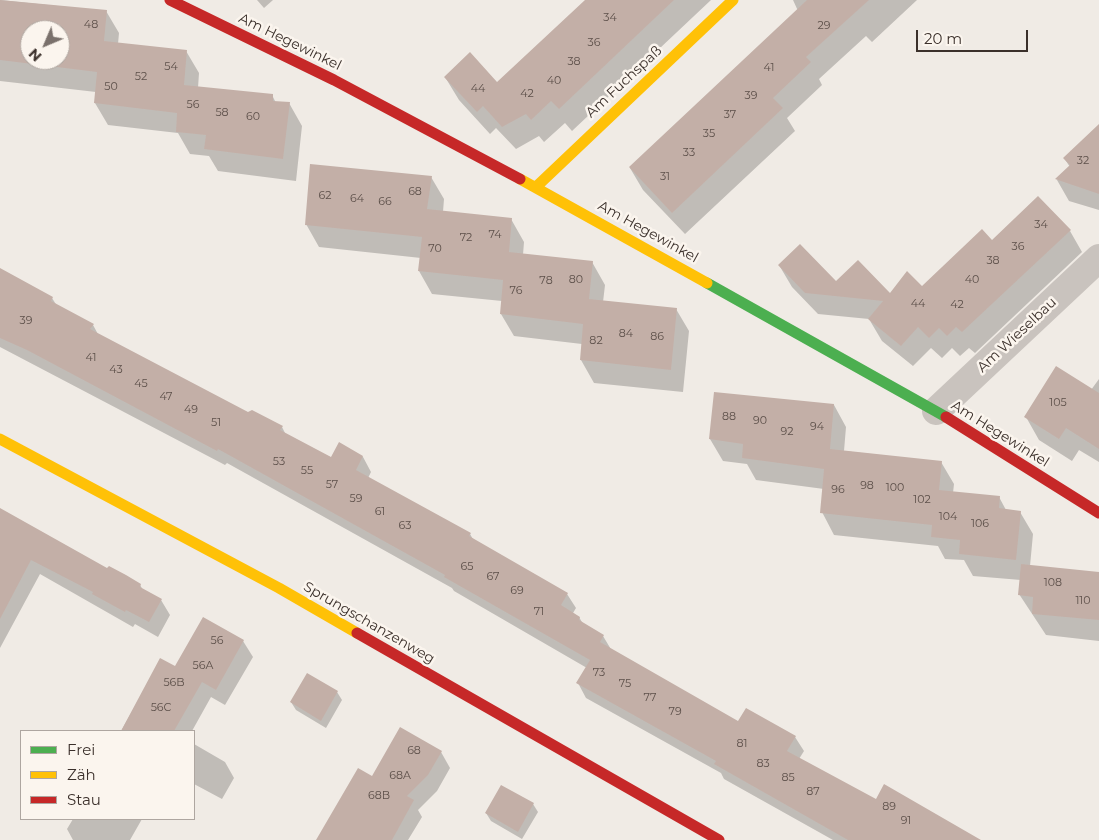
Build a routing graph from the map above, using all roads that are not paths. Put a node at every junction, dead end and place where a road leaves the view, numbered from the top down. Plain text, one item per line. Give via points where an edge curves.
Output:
1 (170, 0) edge
2 (733, 0) edge
3 (536, 187) junction
4 (1099, 258) edge
5 (936, 412) junction
6 (0, 439) edge
7 (1099, 514) edge
8 (719, 840) edge

1 - 3 street, Am Hegewinkel via 334,80
2 - 3 street, Am Fuchspaß
3 - 5 street, Am Hegewinkel
4 - 5 street, Am Wieselbau
5 - 7 street, Am Hegewinkel
6 - 8 street, Sprungschanzenweg via 279,588

